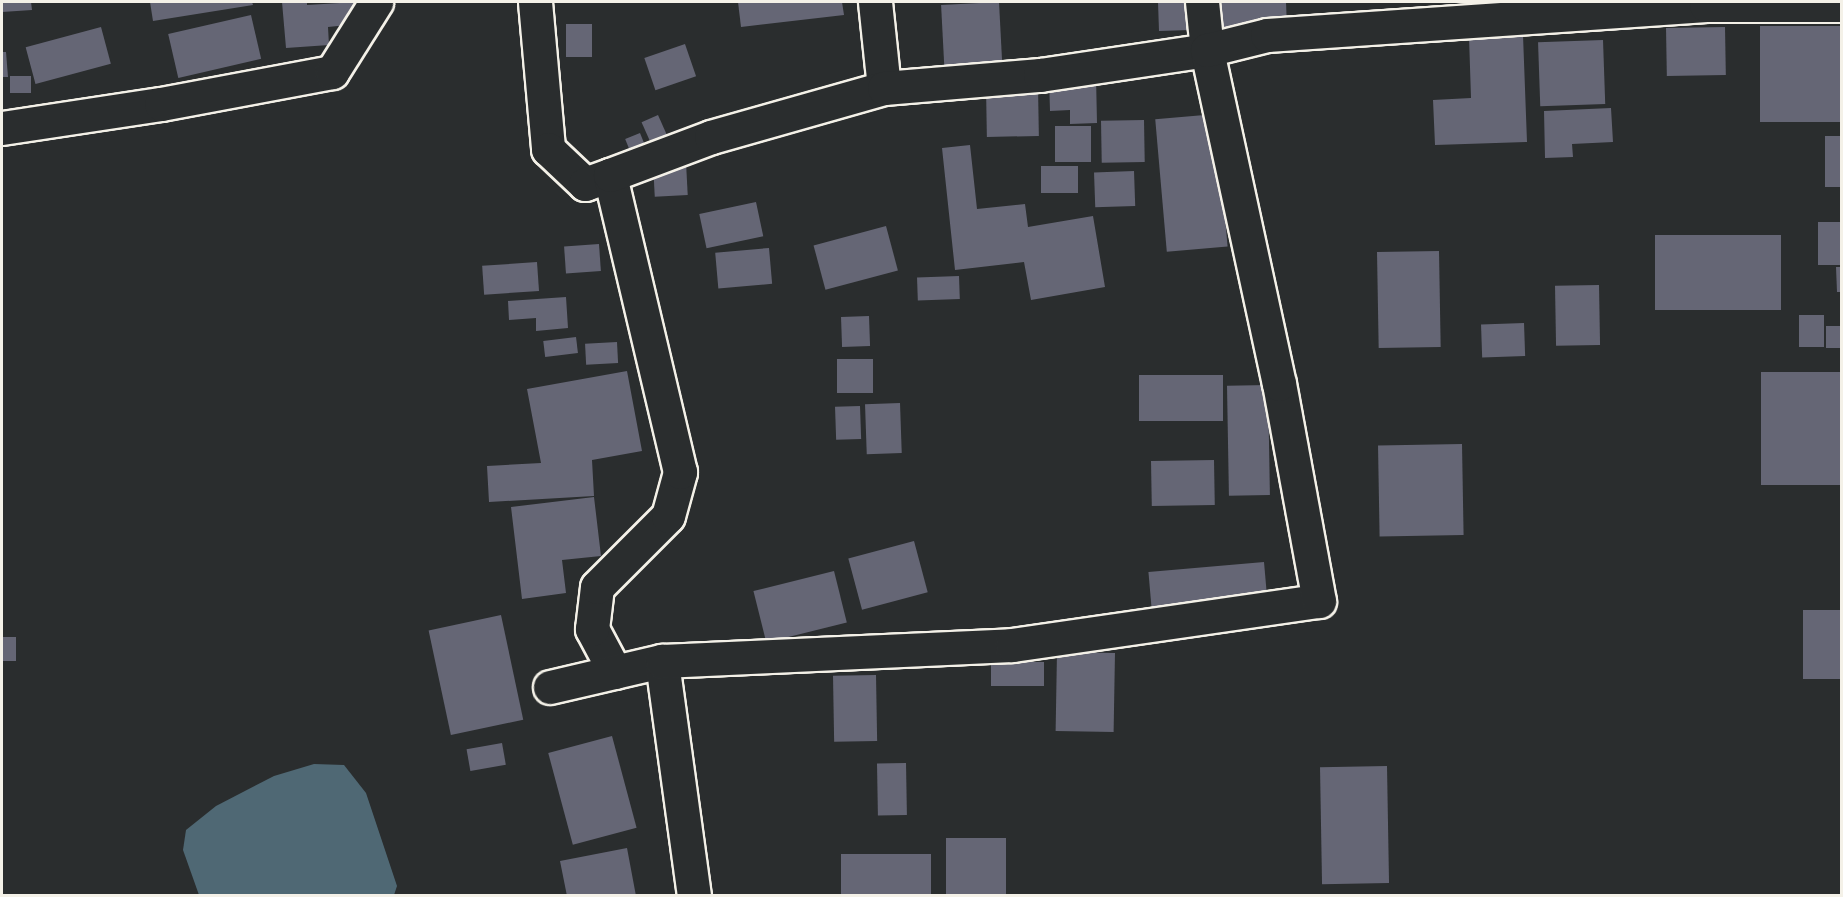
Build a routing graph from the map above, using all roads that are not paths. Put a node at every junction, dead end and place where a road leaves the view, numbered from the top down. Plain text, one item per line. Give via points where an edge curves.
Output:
1 (376, 2) edge
2 (535, 2) edge
3 (875, 2) edge
4 (1202, 2) edge
5 (1842, 5) edge
6 (1207, 50) junction
7 (884, 88) junction
8 (2, 128) edge
9 (610, 175) junction
10 (662, 661) junction
11 (615, 672) junction
12 (550, 687) dead end
13 (694, 896) edge

1 - 8 street via 332,72
2 - 9 street via 548,149 585,184
3 - 7 street
4 - 6 street
5 - 6 street via 1706,5 1267,35
6 - 7 street via 1040,75
6 - 10 street via 1279,384 1318,601 1012,645
7 - 9 street via 711,137
9 - 11 street via 680,472 668,516 597,587 592,629
10 - 11 street
10 - 13 street
11 - 12 street

